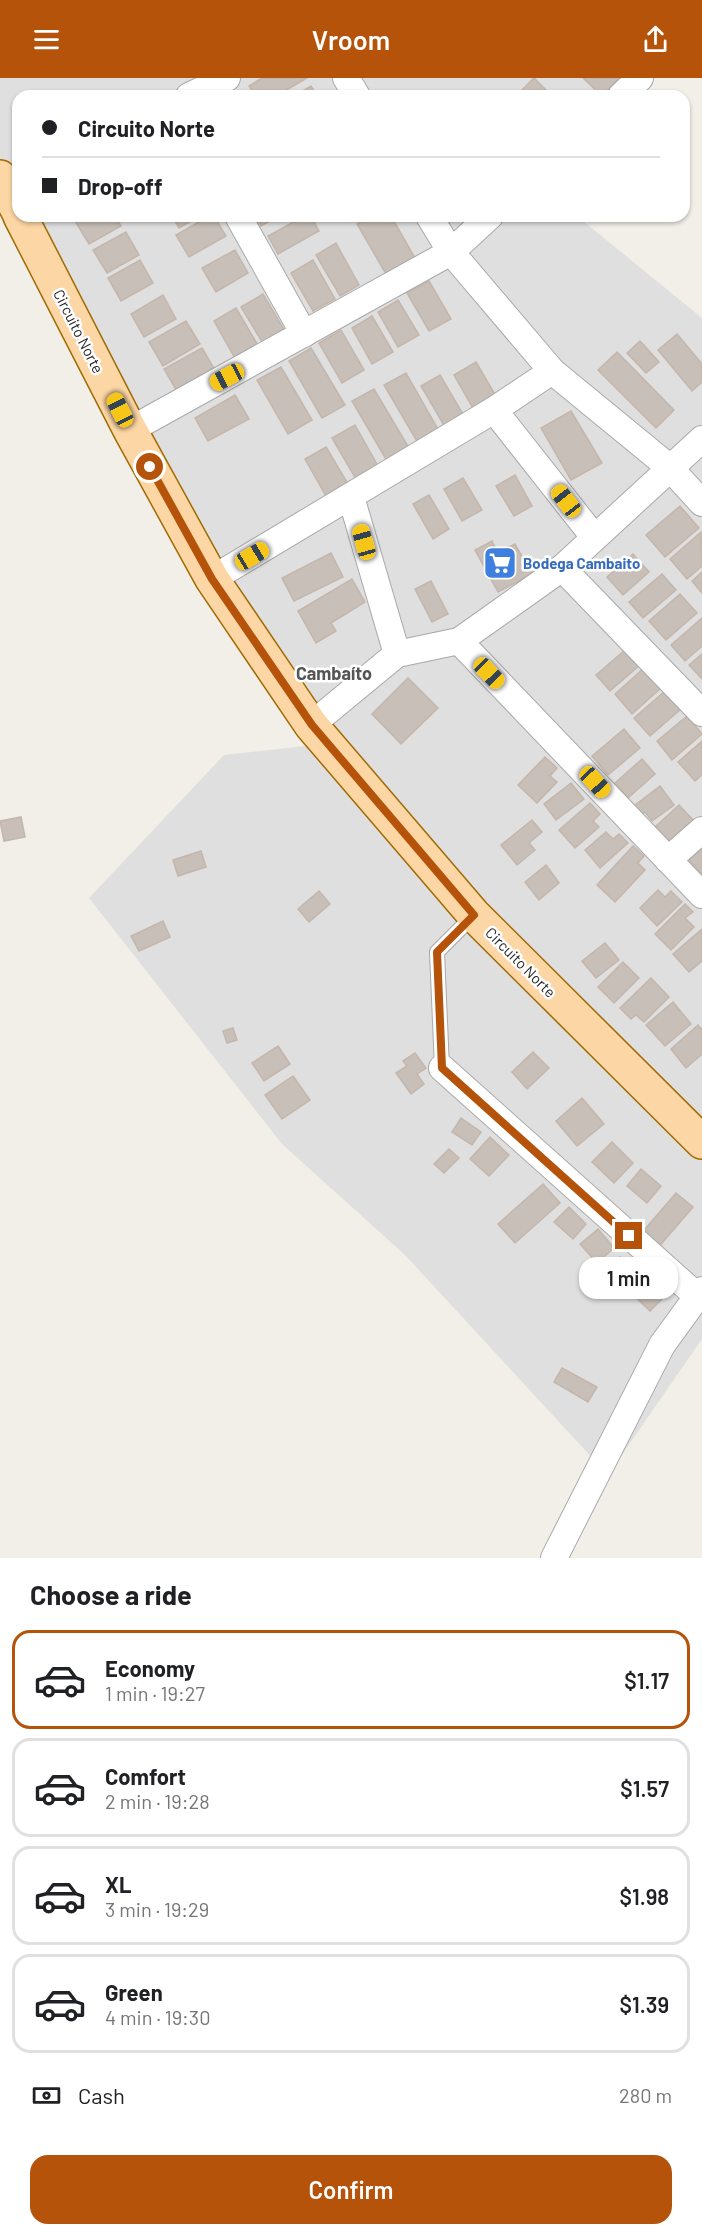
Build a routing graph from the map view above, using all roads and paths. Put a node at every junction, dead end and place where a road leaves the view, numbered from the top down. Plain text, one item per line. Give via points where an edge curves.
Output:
1 (227, 78) edge
2 (640, 78) edge
3 (202, 90) edge
4 (627, 90) edge
5 (7, 178) edge
6 (12, 193) edge
7 (23, 222) edge
8 (241, 222) edge
9 (433, 222) edge
10 (484, 222) edge
11 (451, 252) junction
12 (304, 334) junction
13 (552, 371) junction
14 (494, 410) junction
15 (130, 430) junction
16 (702, 439) edge
17 (669, 467) junction
18 (351, 497) junction
19 (702, 503) edge
20 (594, 537) junction
21 (561, 568) junction
22 (212, 579) junction
23 (459, 641) junction
24 (397, 654) junction
25 (702, 713) edge
26 (312, 725) junction
27 (702, 830) edge
28 (668, 860) junction
29 (702, 895) edge
30 (474, 915) junction
31 (442, 1068) joint
32 (702, 1142) edge
33 (700, 1293) edge
34 (554, 1558) edge

1 - 3 street
2 - 4 street
5 - 6 main road
7 - 15 main road, Circuito Norte
8 - 12 street
9 - 11 street
10 - 11 street
11 - 12 street
11 - 13 street
12 - 15 street
13 - 14 street
13 - 17 street
14 - 18 street
14 - 20 street
15 - 22 main road, Circuito Norte
16 - 17 street
17 - 19 street
17 - 20 street
18 - 22 street
18 - 24 street
20 - 21 street
21 - 23 street
21 - 25 street
22 - 26 main road, Circuito Norte
23 - 24 street
23 - 28 street
24 - 26 street
26 - 30 main road, Circuito Norte
27 - 28 street
28 - 29 street
30 - 31 lane via 437,952
30 - 32 main road, Circuito Norte
31 - 33 street
33 - 34 street via 662,1345

